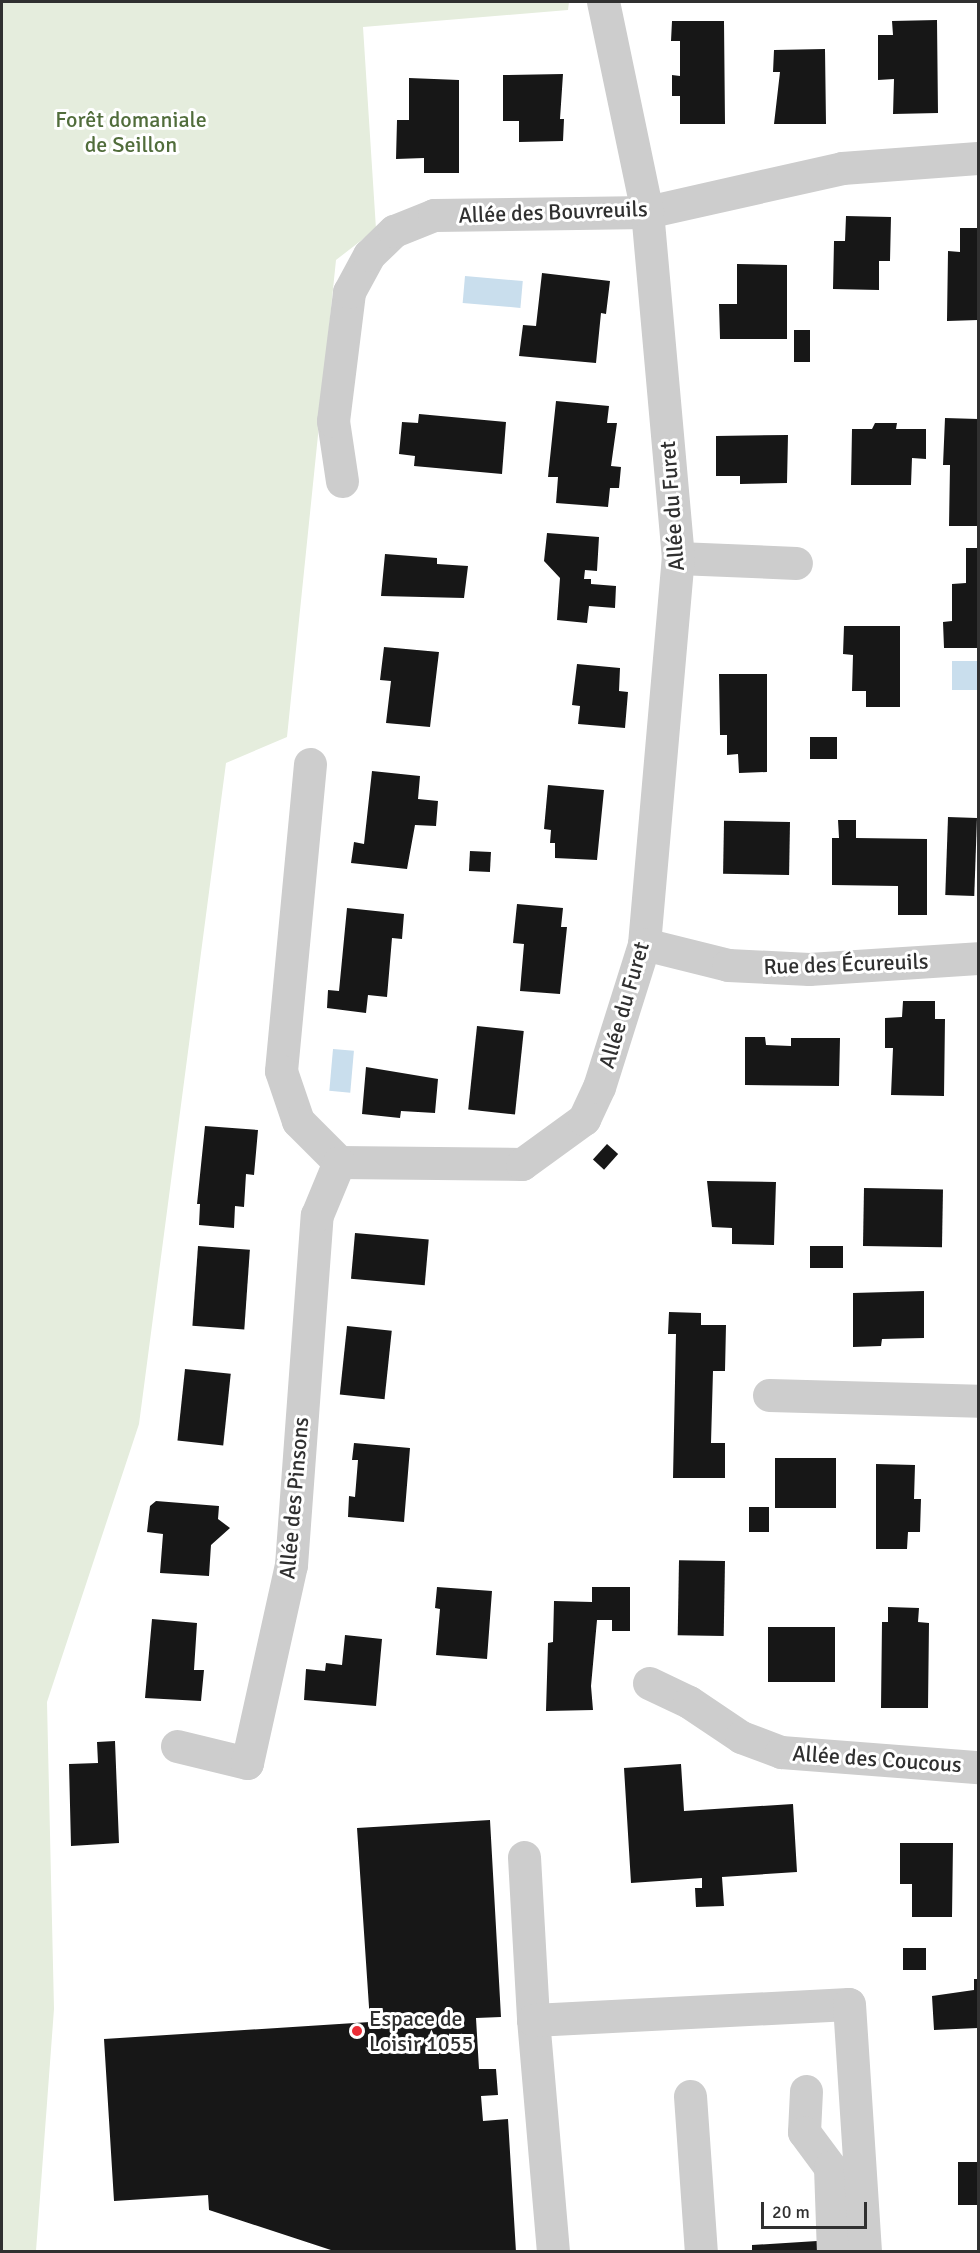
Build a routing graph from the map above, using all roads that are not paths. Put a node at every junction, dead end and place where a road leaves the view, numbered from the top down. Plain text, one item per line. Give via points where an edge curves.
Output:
1 (603, 2) edge
2 (978, 158) edge
3 (647, 212) junction
4 (342, 482) dead end
5 (678, 558) junction
6 (796, 563) dead end
7 (310, 764) dead end
8 (644, 944) junction
9 (978, 958) edge
10 (339, 1162) junction
11 (769, 1395) dead end
12 (978, 1401) edge
13 (649, 1683) dead end
14 (177, 1746) dead end
15 (978, 1767) edge
16 (524, 1857) dead end
17 (533, 2020) junction
18 (806, 2091) dead end
19 (690, 2096) dead end
20 (553, 2252) edge
21 (701, 2252) edge
22 (833, 2252) edge
23 (865, 2252) edge

1 - 3 street, Allée du Furet
2 - 3 street, Allée des Bouvreuils via 842,168
3 - 4 street, Allée des Bouvreuils via 434,215 394,231 369,255 349,292 333,421
3 - 5 street, Allée du Furet
5 - 6 street
5 - 8 street, Allée du Furet
7 - 10 street via 281,1071 298,1121
8 - 9 street, Rue des Écureuils via 728,966 774,968
8 - 10 street, Allée du Furet via 599,1087 584,1119 522,1164
10 - 14 street, Allée des Pinsons via 317,1215 291,1565 247,1762
11 - 12 street
13 - 15 street, Allée des Coucous via 689,1702 741,1737 781,1752
16 - 17 street
17 - 20 street
17 - 23 street via 849,2004
18 - 22 street via 804,2132 830,2167
19 - 21 street

